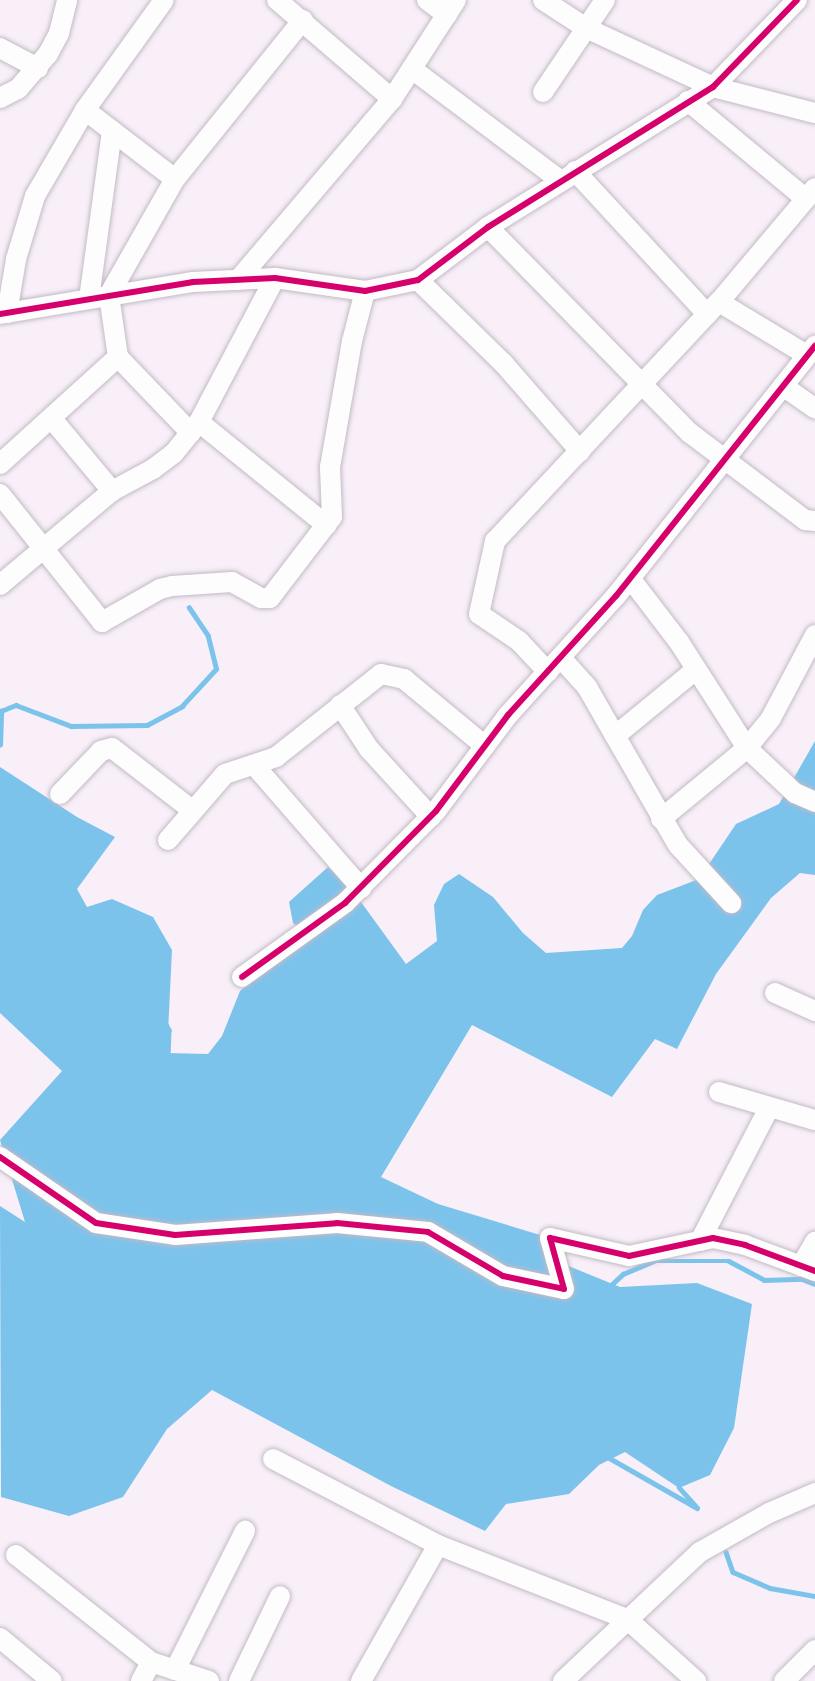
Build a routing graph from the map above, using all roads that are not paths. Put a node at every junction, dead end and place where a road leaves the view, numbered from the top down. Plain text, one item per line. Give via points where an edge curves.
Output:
1 (67, 0) edge
2 (164, 0) edge
3 (277, 0) edge
4 (427, 0) edge
5 (543, 0) edge
6 (605, 0) edge
7 (797, 0) edge
8 (451, 7) edge
9 (303, 20) junction
10 (586, 28) junction
11 (0, 48) edge
12 (38, 68) junction
13 (412, 69) junction
14 (713, 87) junction
15 (543, 92) dead end
16 (0, 98) edge
17 (392, 99) junction
18 (688, 101) junction
19 (85, 110) junction
20 (815, 113) edge
21 (112, 131) junction
22 (568, 176) junction
23 (175, 179) junction
24 (811, 194) edge
25 (488, 227) junction
26 (275, 278) junction
27 (238, 280) junction
28 (418, 280) junction
29 (365, 291) junction
30 (109, 295) junction
31 (89, 298) junction
32 (713, 308) junction
33 (3, 313) edge
34 (811, 350) edge
35 (117, 357) junction
36 (644, 384) junction
37 (783, 386) junction
38 (815, 408) edge
39 (52, 419) junction
40 (195, 428) junction
41 (580, 451) junction
42 (723, 460) junction
43 (0, 465) edge
44 (112, 491) junction
45 (0, 494) edge
46 (812, 516) edge
47 (326, 525) junction
48 (42, 551) junction
49 (630, 578) junction
50 (0, 585) edge
51 (815, 635) edge
52 (554, 665) junction
53 (694, 671) junction
54 (340, 705) junction
55 (615, 736) junction
56 (486, 746) junction
57 (747, 748) junction
58 (255, 766) junction
59 (60, 794) dead end
60 (815, 802) edge
61 (192, 810) junction
62 (431, 816) junction
63 (661, 819) junction
64 (168, 840) dead end
65 (361, 888) junction
66 (731, 903) dead end
67 (242, 977) dead end
68 (775, 993) dead end
69 (815, 1011) edge
70 (719, 1092) dead end
71 (769, 1108) junction
72 (815, 1120) edge
73 (0, 1157) edge
74 (700, 1241) junction
75 (815, 1242) edge
76 (808, 1268) edge
77 (273, 1459) dead end
78 (815, 1493) edge
79 (245, 1531) dead end
80 (438, 1545) junction
81 (16, 1555) dead end
82 (280, 1596) dead end
83 (627, 1619) junction
84 (0, 1638) edge
85 (815, 1650) edge
86 (151, 1662) junction
87 (175, 1670) junction
88 (40, 1677) edge
89 (141, 1681) edge
90 (209, 1681) edge
91 (239, 1681) edge
92 (361, 1681) edge
93 (563, 1681) edge
94 (696, 1681) edge
95 (784, 1681) edge

1 - 12 street via 58,33
2 - 19 street
3 - 9 street
4 - 8 street
5 - 10 street
6 - 10 street
7 - 14 street
8 - 13 street
9 - 17 street
9 - 23 street
10 - 14 street
10 - 15 street
11 - 12 street
12 - 16 street via 18,89
13 - 17 street
13 - 22 street
14 - 18 street
14 - 20 street
17 - 27 street
18 - 22 street
18 - 24 street
19 - 21 street
19 - 33 street via 27,215
21 - 23 street
21 - 31 street
22 - 25 street
22 - 32 street
23 - 30 street
24 - 32 street
25 - 28 street
25 - 36 street
26 - 27 street
26 - 29 street
26 - 40 street
27 - 30 street via 169,284
28 - 29 street
28 - 41 street via 504,364
29 - 47 street via 330,467 332,517
30 - 31 street
30 - 35 street
31 - 33 street
32 - 34 street
32 - 36 street
34 - 37 street
35 - 39 street
35 - 40 street
36 - 41 street
36 - 42 street via 690,433
37 - 38 street
37 - 42 street
39 - 43 street
39 - 44 street
40 - 44 street via 153,470
40 - 47 street
41 - 52 street via 495,541 479,614
42 - 46 street
42 - 49 street
44 - 48 street
45 - 48 street
47 - 48 street via 266,600 232,582 172,586 102,622
48 - 50 street
49 - 52 street
49 - 53 street via 679,642
51 - 57 street via 771,718
52 - 55 street via 587,687
52 - 56 street
53 - 55 street
53 - 57 street
54 - 56 street via 374,677 397,676
54 - 58 street via 283,752
54 - 62 street via 369,749
55 - 63 street
56 - 62 street
57 - 60 street via 795,793
57 - 63 street
58 - 61 street via 225,774
58 - 65 street
59 - 61 street via 101,751 112,748
61 - 64 street
62 - 65 street
63 - 66 street via 678,845
65 - 67 street via 296,941
68 - 69 street
70 - 71 street
71 - 72 street
71 - 74 street
73 - 74 street via 96,1222 175,1235 337,1222 428,1232 503,1276 564,1289 550,1238 629,1256
74 - 76 street via 713,1238 745,1245
75 - 76 street
77 - 80 street
78 - 83 street via 769,1513 700,1552
79 - 87 street
80 - 83 street
80 - 92 street
81 - 86 street
82 - 91 street
83 - 93 street
83 - 94 street
84 - 88 street
85 - 95 street
86 - 87 street
86 - 89 street
87 - 90 street

